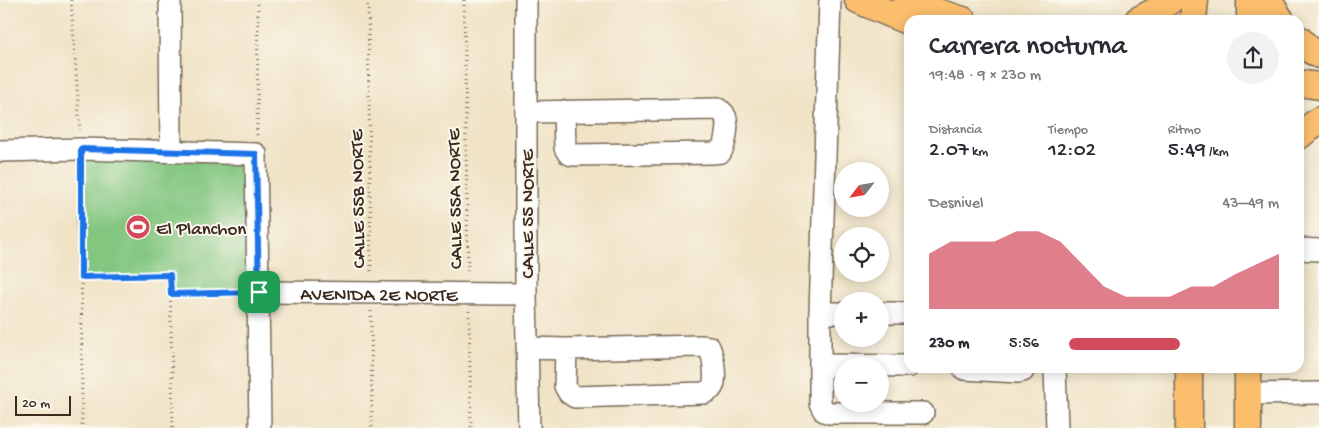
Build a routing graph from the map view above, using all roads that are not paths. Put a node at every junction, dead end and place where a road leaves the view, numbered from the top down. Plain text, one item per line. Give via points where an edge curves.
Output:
1 (170, 0) edge
2 (526, 0) edge
3 (830, 0) edge
4 (858, 0) edge
5 (908, 0) edge
6 (1171, 0) edge
7 (1195, 0) edge
8 (1208, 0) edge
9 (1250, 0) edge
10 (1268, 0) edge
11 (947, 15) edge
12 (1148, 15) edge
13 (1194, 15) edge
14 (1207, 15) edge
15 (1250, 15) edge
16 (1278, 15) edge
17 (904, 20) edge
18 (1304, 44) edge
19 (1319, 55) edge
20 (1304, 65) edge
21 (1319, 67) edge
22 (1304, 84) edge
23 (1319, 86) edge
24 (564, 111) junction
25 (526, 112) junction
26 (1319, 120) edge
27 (1304, 132) edge
28 (0, 151) edge
29 (171, 151) junction
30 (1304, 249) edge
31 (1319, 250) edge
32 (259, 292) junction
33 (526, 294) junction
34 (820, 313) junction
35 (834, 313) edge
36 (889, 313) edge
37 (904, 313) edge
38 (528, 348) junction
39 (566, 349) junction
40 (821, 365) junction
41 (904, 366) edge
42 (1055, 373) edge
43 (1189, 373) edge
44 (1248, 373) edge
45 (1319, 393) edge
46 (1248, 394) junction
47 (923, 413) dead end
48 (260, 428) edge
49 (528, 428) edge
50 (1057, 428) edge
51 (1189, 428) edge
52 (1248, 428) edge

1 - 29 street
2 - 25 street, CALLE 55 NORTE
3 - 34 street
4 - 17 main road
5 - 11 main road
6 - 12 main road
7 - 13 main road
8 - 14 main road
9 - 15 main road
10 - 16 main road
18 - 19 main road
20 - 21 main road
22 - 23 main road
24 - 24 street via 718,109 727,121 725,145 721,152 712,154 572,155 566,148
24 - 25 street
25 - 33 street, CALLE 55 NORTE
26 - 27 main road
28 - 29 street
29 - 32 street via 256,154
30 - 31 street
32 - 33 street, AVENIDA 2E NORTE
32 - 48 street
33 - 38 street, CALLE 55 NORTE
34 - 35 street
34 - 40 street
36 - 37 street
38 - 39 street
38 - 49 street, CALLE 55 NORTE
39 - 39 street via 701,346 712,354 715,382 711,390 704,393 575,397 566,386
40 - 41 street
40 - 47 street via 820,403 824,411
42 - 50 street
43 - 51 main road
44 - 46 main road
45 - 46 street
46 - 52 main road

